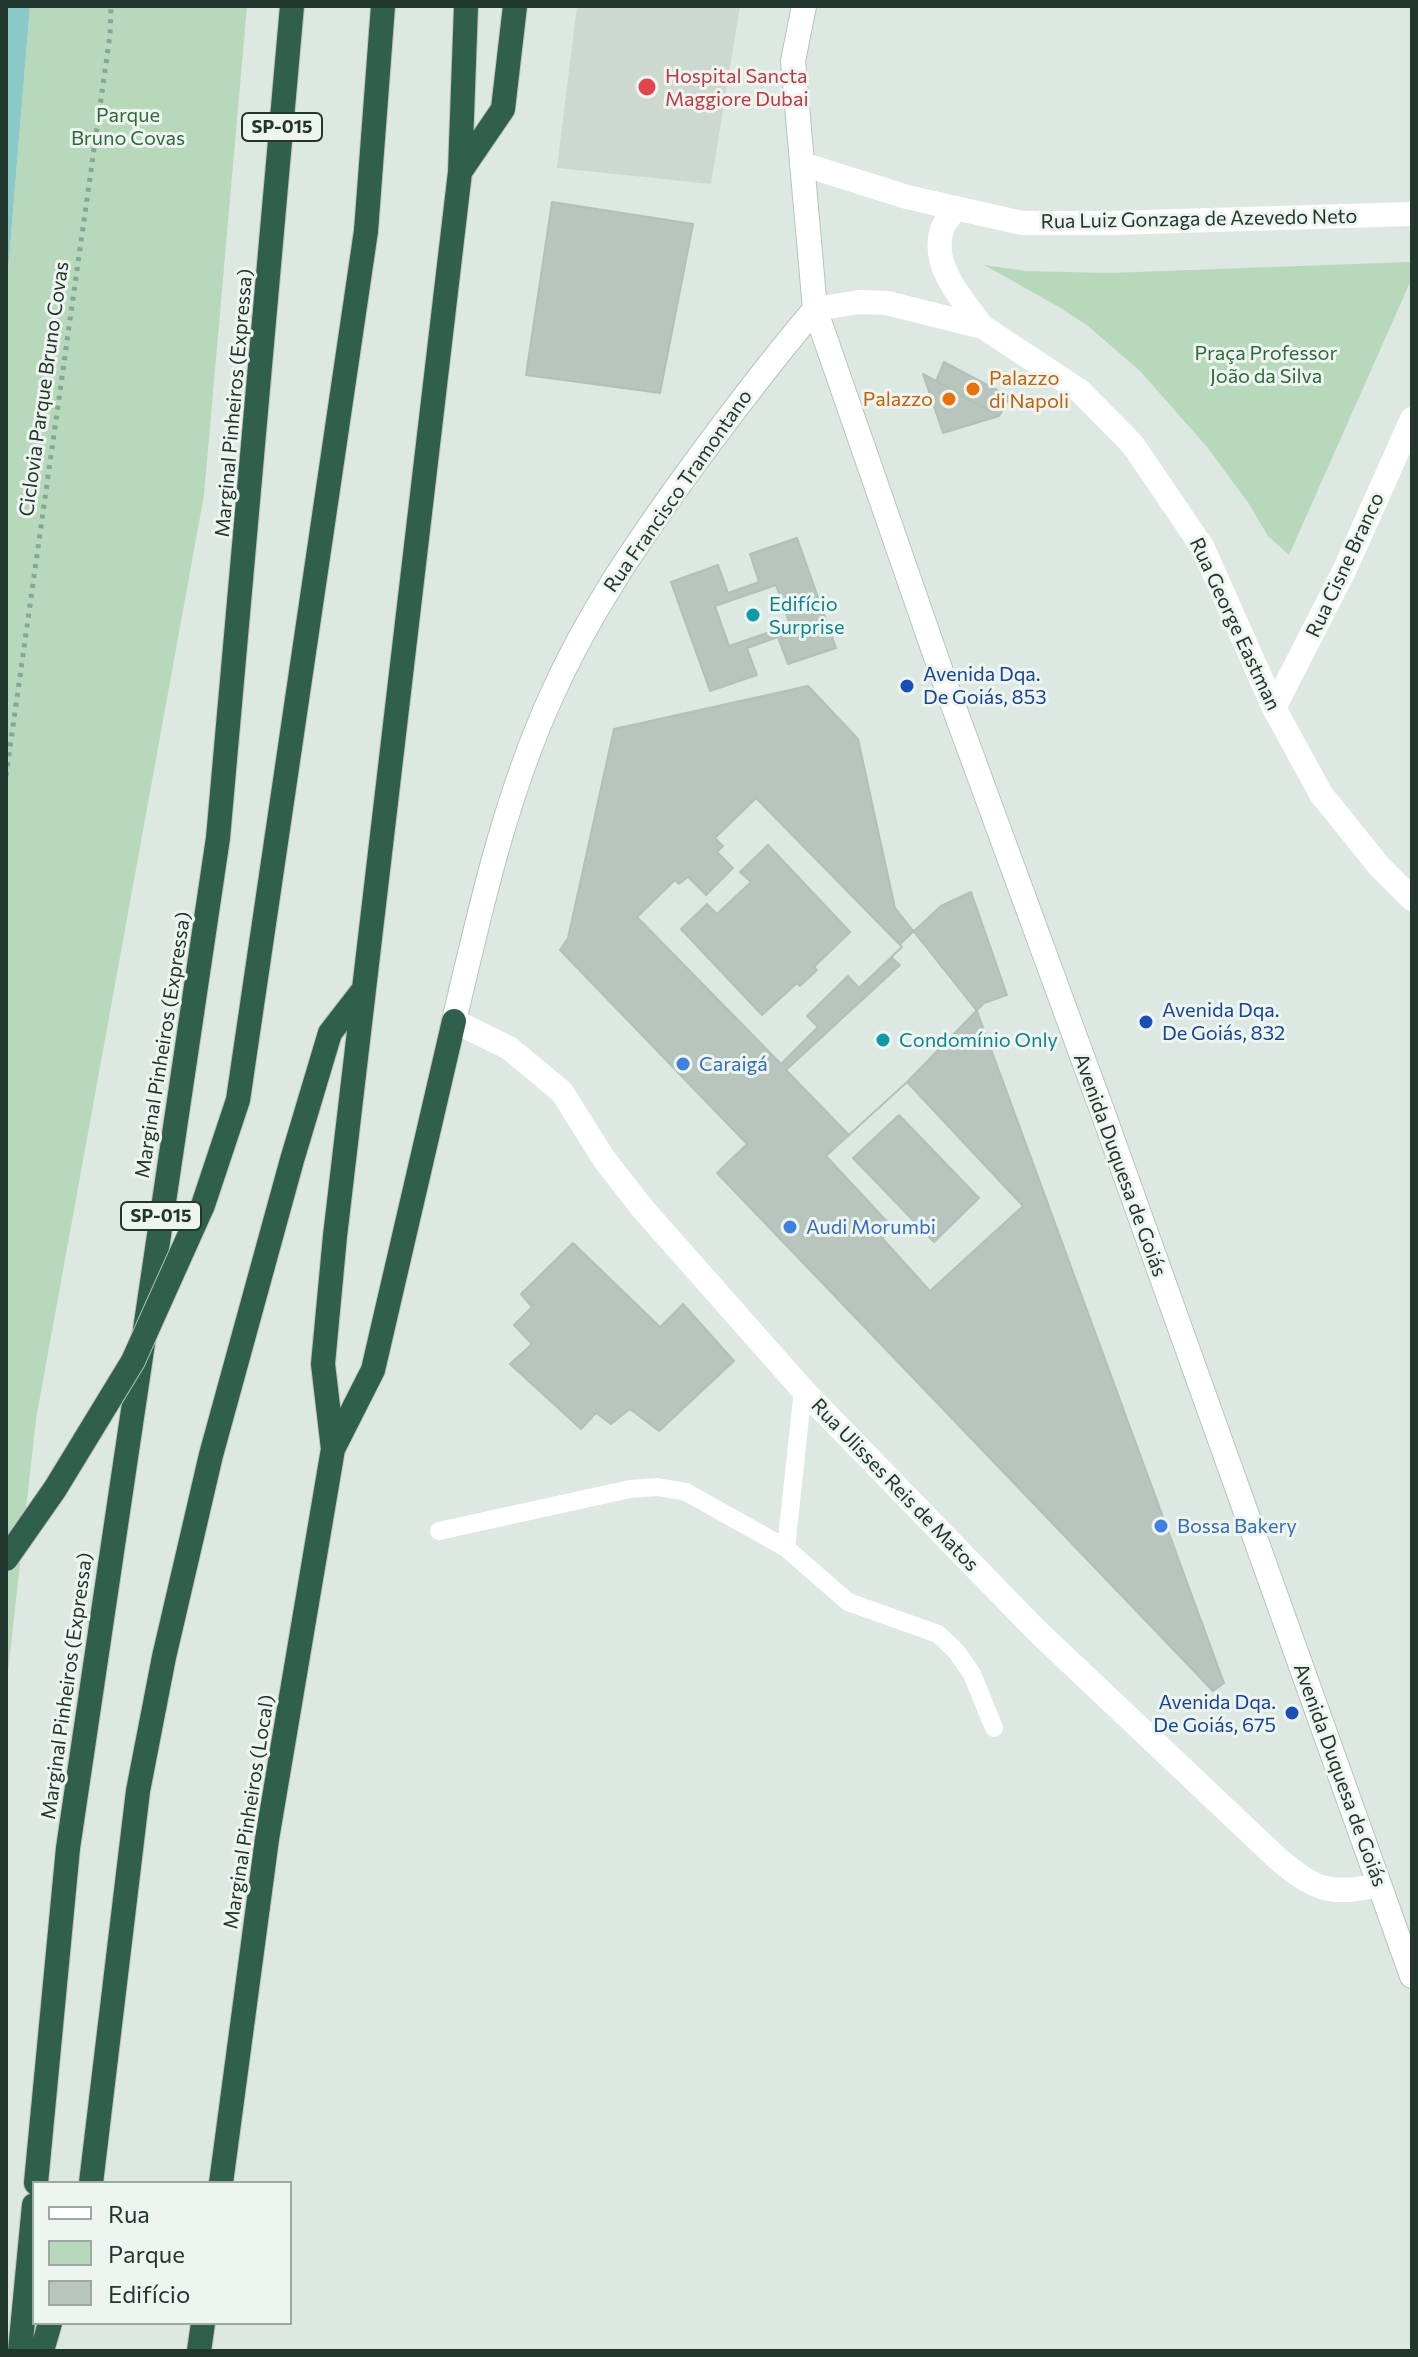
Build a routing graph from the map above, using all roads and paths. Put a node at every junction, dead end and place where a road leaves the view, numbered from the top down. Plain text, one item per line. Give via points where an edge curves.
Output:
1 (111, 6) edge
2 (292, 6) edge
3 (383, 6) edge
4 (466, 6) edge
5 (515, 6) edge
6 (804, 6) edge
7 (802, 164) junction
8 (460, 172) junction
9 (956, 209) junction
10 (1412, 214) edge
11 (815, 309) junction
12 (983, 327) junction
13 (1412, 419) edge
14 (1274, 708) junction
15 (6, 776) edge
16 (1412, 899) edge
17 (364, 989) junction
18 (454, 1021) junction
19 (803, 1390) junction
20 (333, 1449) junction
21 (439, 1531) dead end
22 (786, 1548) junction
23 (6, 1559) edge
24 (994, 1728) dead end
25 (1379, 1885) junction
26 (1412, 1976) edge
27 (36, 2181) edge
28 (91, 2181) edge
29 (221, 2181) edge
30 (32, 2226) edge
31 (49, 2325) edge
32 (203, 2325) edge
33 (20, 2351) edge
34 (42, 2351) edge
35 (199, 2351) edge

1 - 15 path, Ciclovia Parque Bruno Covas
2 - 27 highway, Marginal Pinheiros (Expressa) / SP-015 via 218,838 70,1833
3 - 23 highway, bridge via 366,231 238,1100 203,1205 133,1361
4 - 8 highway
5 - 8 highway via 503,109
6 - 7 street via 793,61
7 - 9 street, Rua Luiz Gonzaga de Azevedo Neto
7 - 11 street
8 - 17 highway
9 - 10 street, Rua Luiz Gonzaga de Azevedo Neto via 1022,223
9 - 12 street via 943,226 942,261 959,297
11 - 12 street, Rua George Eastman via 887,303
11 - 18 street, Rua Francisco Tramontano via 760,374 629,554 586,627 551,698 493,857
11 - 25 street, Avenida Duquesa de Goiás
12 - 14 street, Rua George Eastman via 1080,391 1133,445 1203,548
13 - 14 street, Rua Cisne Branco via 1345,569
14 - 16 street, Rua George Eastman via 1321,794
17 - 20 highway via 323,1364
17 - 28 highway via 330,1033 300,1132 211,1455 164,1657 138,1791
18 - 19 street, Rua Ulisses Reis de Matos via 509,1048 562,1092 643,1209
18 - 20 highway via 373,1370
19 - 22 lane
19 - 25 street, Rua Ulisses Reis de Matos via 1036,1630 1277,1858 1305,1881 1333,1891
20 - 29 highway, Marginal Pinheiros (Local) via 267,1839
21 - 22 lane via 658,1487 686,1492
22 - 24 lane via 848,1602 938,1634 972,1674
25 - 26 street, Avenida Duquesa de Goiás
30 - 33 highway
31 - 34 highway
32 - 35 highway

